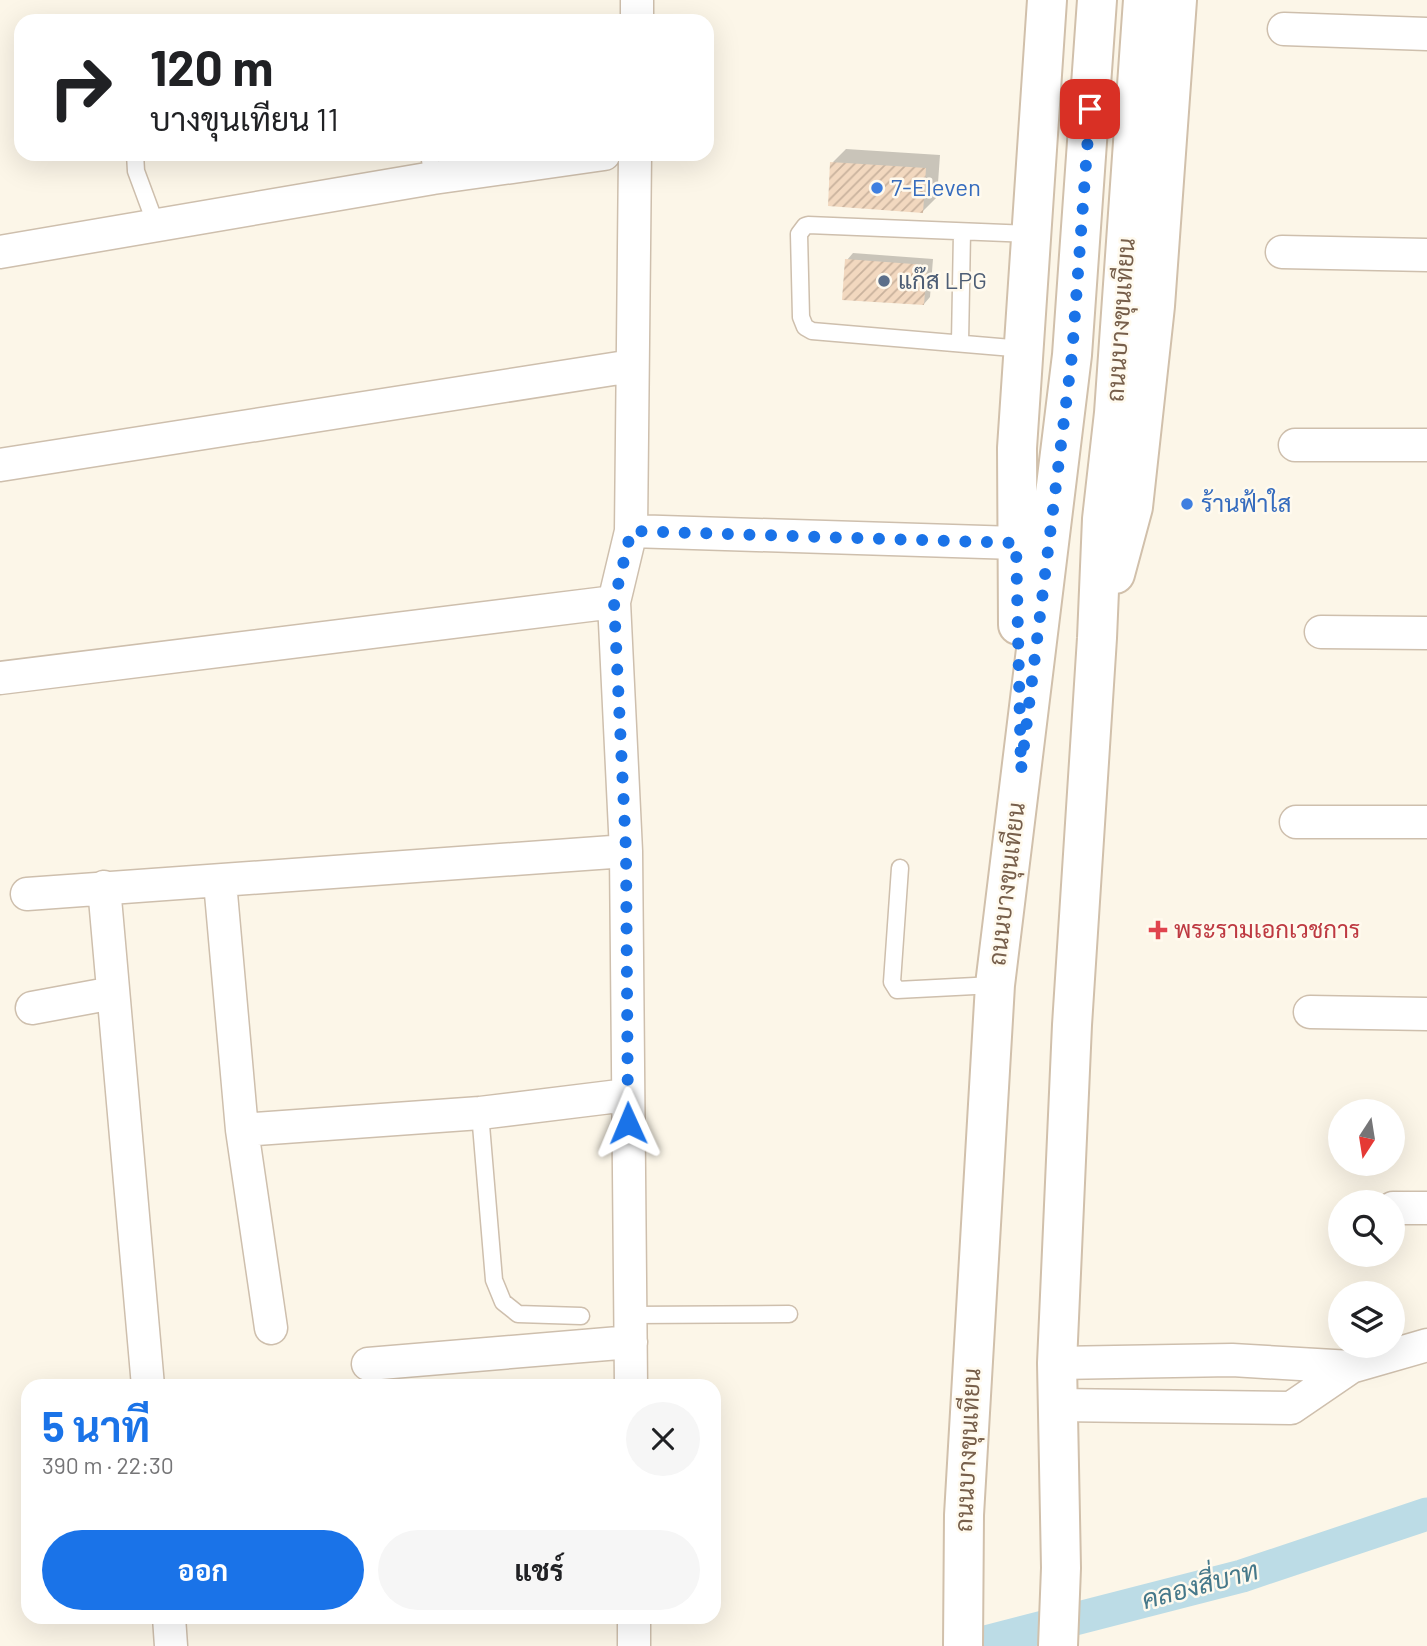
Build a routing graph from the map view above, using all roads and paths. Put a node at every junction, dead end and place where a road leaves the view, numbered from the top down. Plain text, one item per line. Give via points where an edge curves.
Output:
1 (1047, 0) edge
2 (1097, 0) edge
3 (1143, 0) edge
4 (1177, 0) edge
5 (1283, 29) dead end
6 (1427, 34) edge
7 (135, 161) edge
8 (503, 161) edge
9 (635, 161) edge
10 (431, 166) edge
11 (156, 225) junction
12 (962, 232) junction
13 (1031, 234) junction
14 (1282, 252) dead end
15 (0, 253) edge
16 (1427, 255) edge
17 (960, 343) junction
18 (1024, 349) junction
19 (632, 366) junction
20 (1295, 445) dead end
21 (1427, 445) edge
22 (0, 465) edge
23 (631, 531) junction
24 (1016, 543) junction
25 (614, 602) junction
26 (1321, 632) dead end
27 (1427, 633) edge
28 (1097, 638) junction
29 (0, 678) edge
30 (1021, 770) junction
31 (1296, 822) dead end
32 (1427, 822) edge
33 (626, 850) junction
34 (900, 868) dead end
35 (220, 882) junction
36 (104, 887) junction
37 (27, 894) dead end
38 (995, 985) junction
39 (113, 993) junction
40 (32, 1008) dead end
41 (1310, 1012) dead end
42 (1427, 1013) edge
43 (627, 1095) junction
44 (480, 1113) junction
45 (242, 1130) junction
46 (1405, 1208) edge
47 (1427, 1208) edge
48 (789, 1314) dead end
49 (581, 1316) dead end
50 (271, 1328) dead end
51 (631, 1329) junction
52 (1427, 1345) edge
53 (1057, 1363) junction
54 (368, 1364) dead end
55 (1351, 1367) junction
56 (147, 1379) edge
57 (631, 1379) edge
58 (1057, 1405) junction
59 (169, 1624) edge
60 (634, 1624) edge
61 (963, 1630) edge
62 (171, 1646) edge
63 (634, 1646) edge
64 (1058, 1646) edge

1 - 13 main road
2 - 30 main road, ถนนบางขุนเทียน via 1072,355
3 - 28 main road, ถนนบางขุนเทียน via 1114,414 1102,519
4 - 28 main road via 1155,306 1133,507
5 - 6 street
7 - 11 lane
8 - 10 street
9 - 19 street
10 - 11 street
11 - 15 street
12 - 13 lane
12 - 17 lane
12 - 17 lane via 804,226 799,234 805,327
13 - 18 main road
14 - 16 street
17 - 18 lane
18 - 24 main road
19 - 22 street
19 - 23 street
20 - 21 street
23 - 24 street
23 - 25 street
24 - 30 main road
25 - 29 street
25 - 33 street
26 - 27 street
28 - 53 main road, ถนนบางขุนเทียน via 1072,1025
30 - 38 main road, ถนนบางขุนเทียน
31 - 32 street
33 - 35 street
33 - 43 street
34 - 38 lane via 892,982 897,990
35 - 36 street
35 - 45 street
36 - 37 street
36 - 39 street
38 - 61 main road, ถนนบางขุนเทียน via 964,1515
39 - 40 street
39 - 56 street
41 - 42 street
43 - 44 street
43 - 51 street
44 - 45 street
44 - 49 lane via 494,1280 503,1302 518,1314
45 - 50 street
46 - 47 street
48 - 51 lane
51 - 54 street
51 - 57 street
52 - 55 street
53 - 55 street via 1233,1360
53 - 58 main road, ถนนบางขุนเทียน
55 - 58 street via 1291,1408
58 - 64 main road, ถนนบางขุนเทียน
59 - 62 street
60 - 63 street

